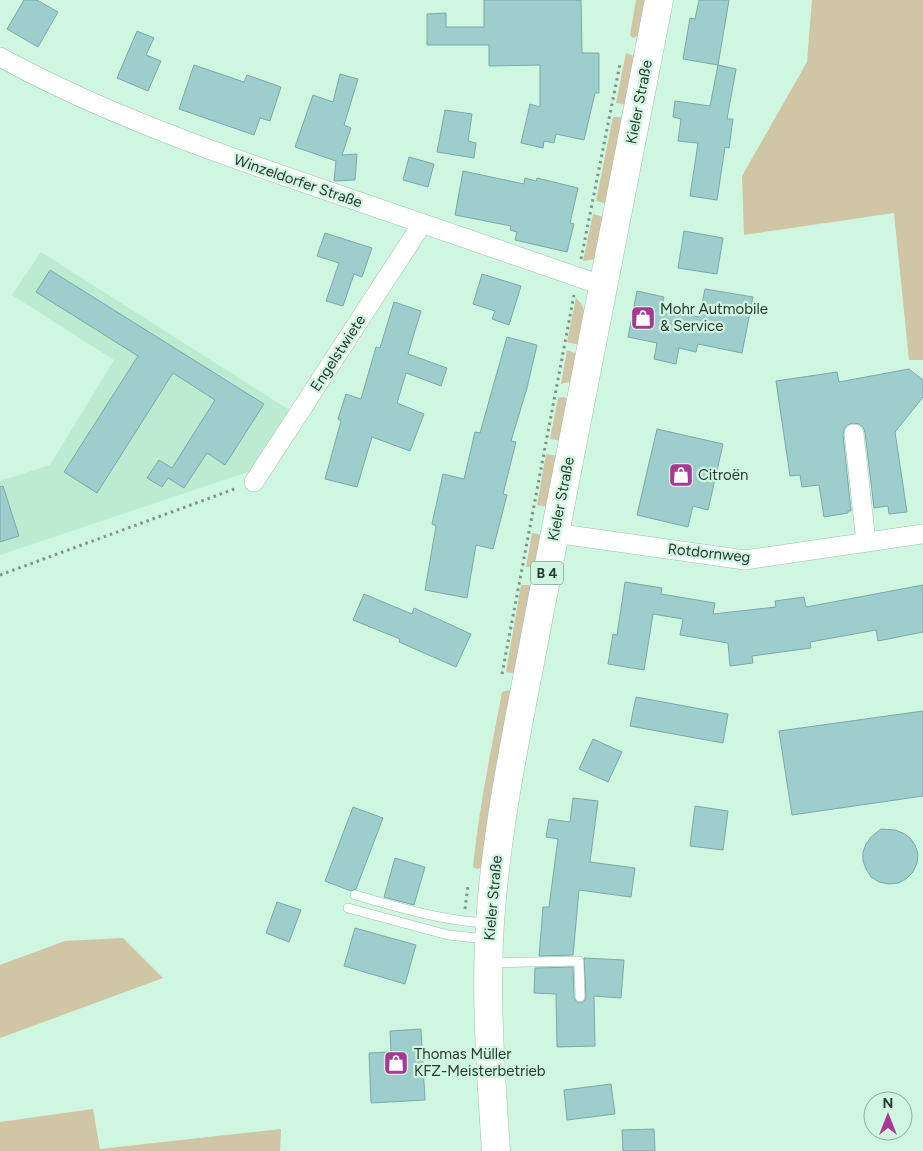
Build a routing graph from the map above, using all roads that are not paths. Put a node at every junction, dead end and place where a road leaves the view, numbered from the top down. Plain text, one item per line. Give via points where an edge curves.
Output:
1 (659, 0) edge
2 (0, 57) edge
3 (422, 224) junction
4 (604, 286) junction
5 (854, 434) dead end
6 (254, 482) road end
7 (554, 533) junction
8 (923, 534) edge
9 (866, 542) junction
10 (355, 896) dead end
11 (348, 908) dead end
12 (489, 942) junction
13 (580, 997) dead end
14 (496, 1151) edge

1 - 4 main road, Kieler Straße / B 4
2 - 3 street, Winzeldorfer Straße via 37,78 154,128
3 - 4 street, Winzeldorfer Straße
3 - 6 street, Engelstwiete
4 - 7 main road, Kieler Straße / B 4
5 - 9 street
7 - 9 street, Rotdornweg via 746,560
7 - 12 main road, Kieler Straße / B 4 via 503,814
8 - 9 street, Rotdornweg
10 - 12 lane via 465,922
11 - 12 lane via 448,935
12 - 13 lane via 579,961
12 - 14 main road, Kieler Straße / B 4

